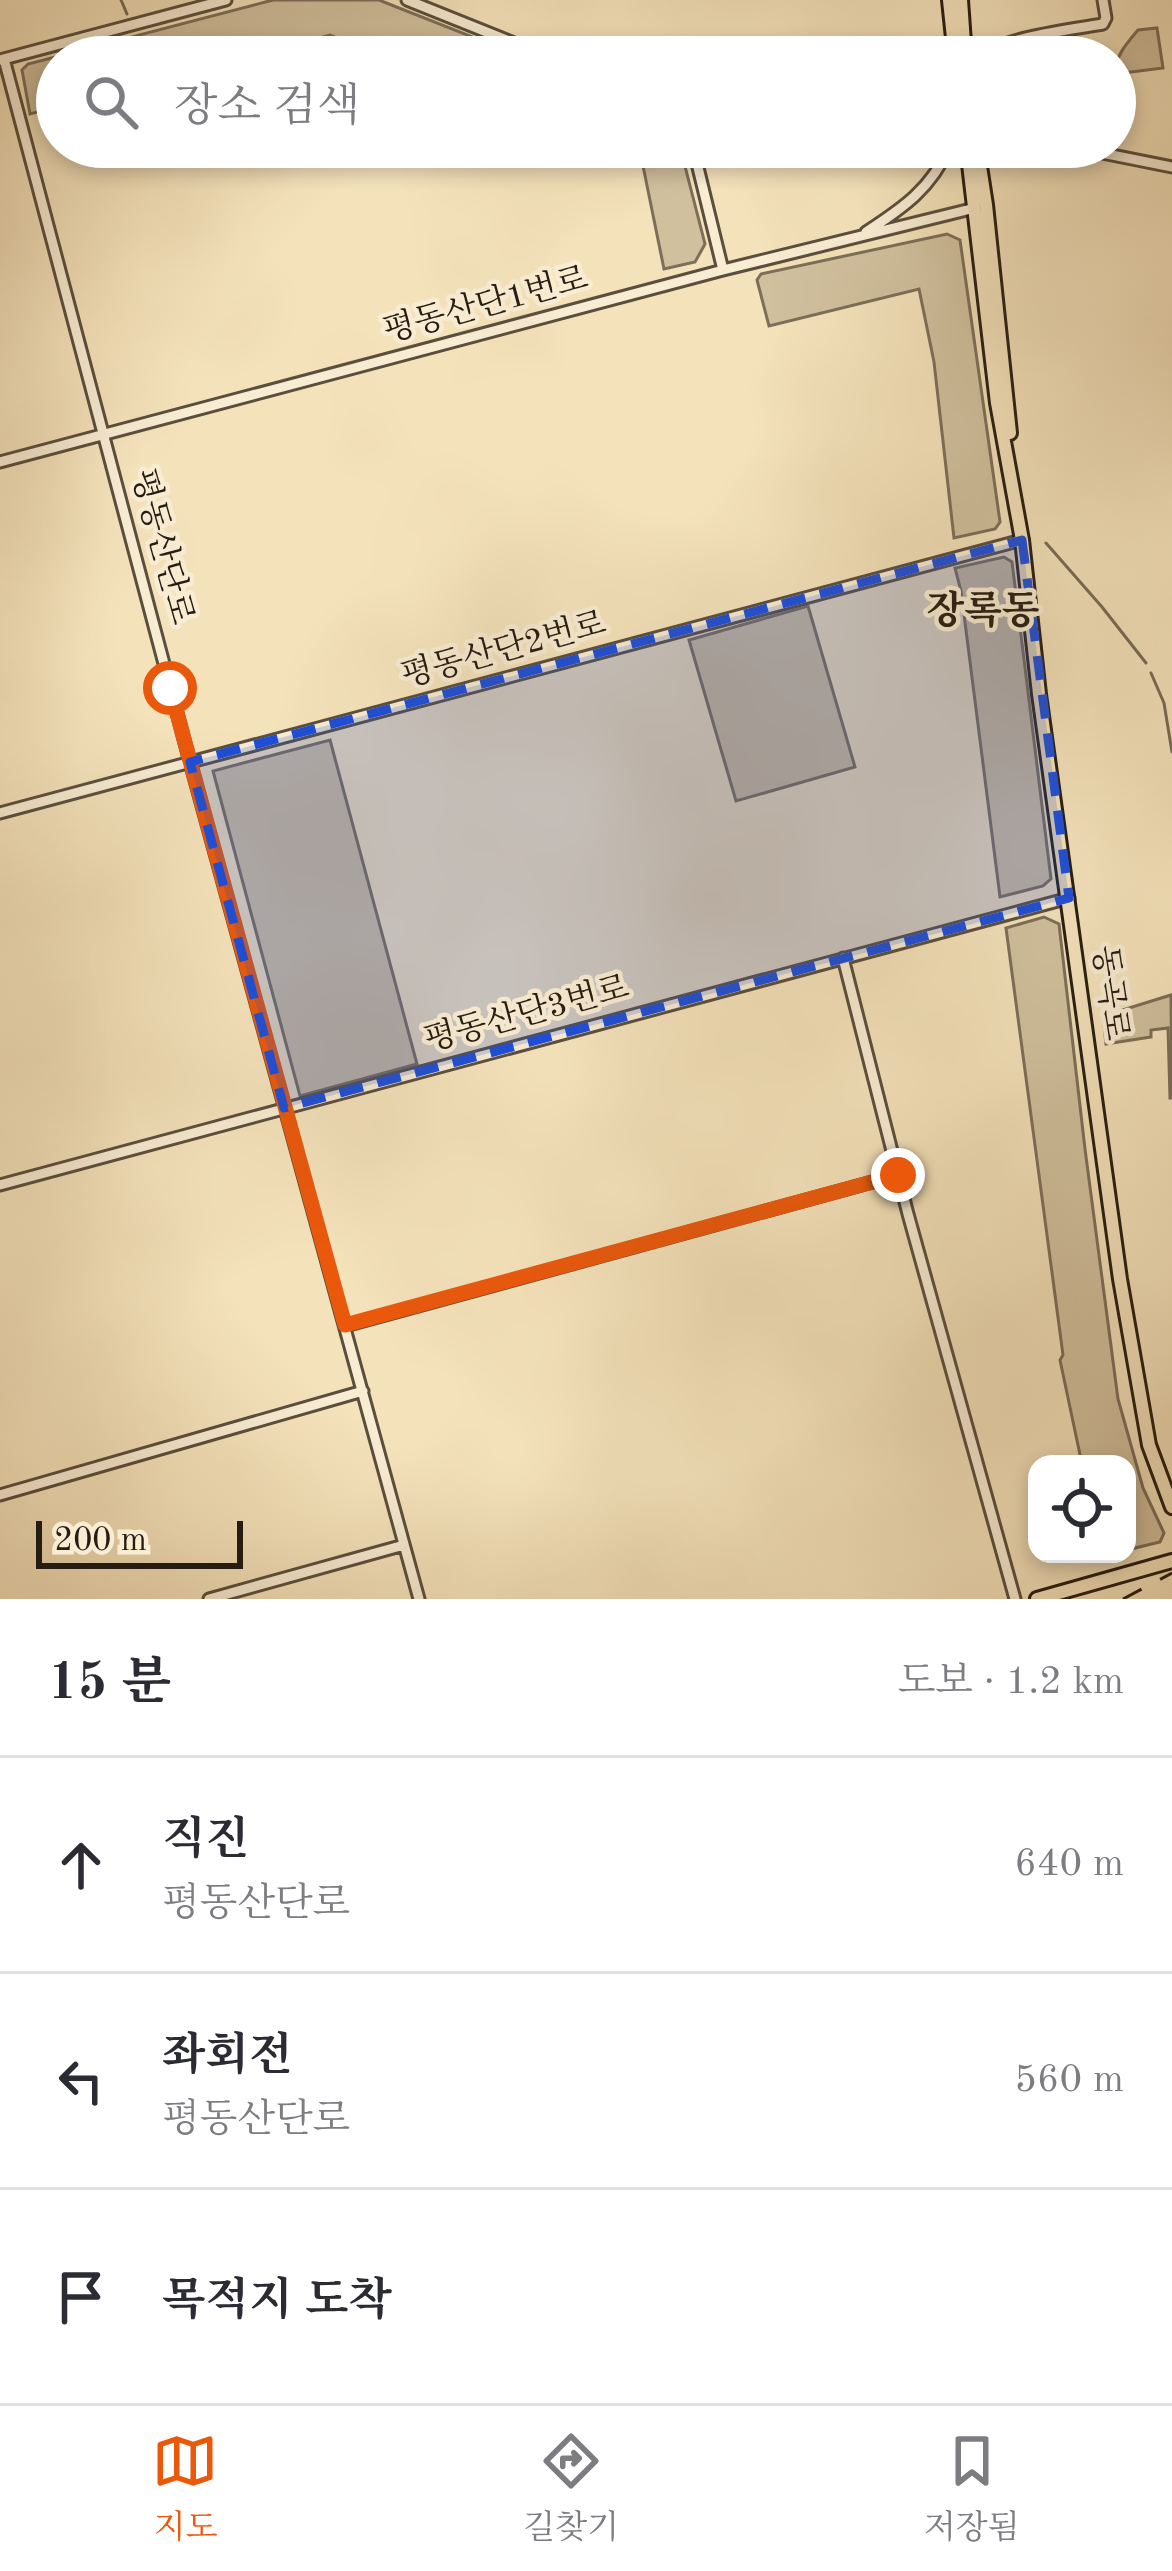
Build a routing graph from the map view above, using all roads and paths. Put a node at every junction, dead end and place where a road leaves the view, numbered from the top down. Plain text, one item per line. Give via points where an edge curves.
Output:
1 (226, 0) edge
2 (407, 0) edge
3 (949, 0) edge
4 (961, 0) edge
5 (1103, 0) edge
6 (89, 36) edge
7 (497, 36) edge
8 (953, 36) edge
9 (964, 36) edge
10 (1039, 36) edge
11 (36, 50) edge
12 (2, 59) edge
13 (1136, 160) edge
14 (1172, 167) edge
15 (699, 168) edge
16 (939, 168) edge
17 (972, 168) edge
18 (978, 168) edge
19 (981, 207) junction
20 (857, 238) junction
21 (723, 271) junction
22 (103, 434) junction
23 (0, 462) edge
24 (1022, 540) junction
25 (190, 762) junction
26 (0, 813) edge
27 (1069, 898) junction
28 (842, 958) junction
29 (284, 1108) junction
30 (898, 1175) junction
31 (0, 1185) edge
32 (345, 1325) junction
33 (363, 1391) junction
34 (0, 1495) edge
35 (1172, 1507) edge
36 (404, 1545) junction
37 (1172, 1561) edge
38 (209, 1599) edge
39 (419, 1599) edge
40 (1015, 1599) edge
41 (1037, 1599) edge

1 - 6 street
2 - 7 street
3 - 8 main road
4 - 9 main road
5 - 10 street via 1103,24
11 - 12 street
12 - 22 street, 평동산단로
13 - 14 street
15 - 21 street
16 - 20 street via 911,202
17 - 19 main road, 동곡로
18 - 19 main road, 동곡로
19 - 20 street, 평동산단1번로
19 - 24 main road, 동곡로 via 997,403
20 - 21 street, 평동산단1번로
21 - 22 street, 평동산단1번로
22 - 23 street, 평동산단1번로
22 - 25 street, 평동산단로
24 - 25 street, 평동산단2번로
24 - 27 main road, 동곡로
25 - 26 street, 평동산단2번로
25 - 29 street, 평동산단로
27 - 28 street, 평동산단3번로
27 - 35 main road, 동곡로 via 1141,1408
28 - 29 street, 평동산단3번로
28 - 30 street
29 - 31 street, 평동산단3번로
29 - 32 street, 평동산단로
30 - 32 street
30 - 40 street
32 - 33 street, 평동산단로
33 - 34 street
33 - 36 street, 평동산단로
36 - 38 street
36 - 39 street, 평동산단로
37 - 41 main road

